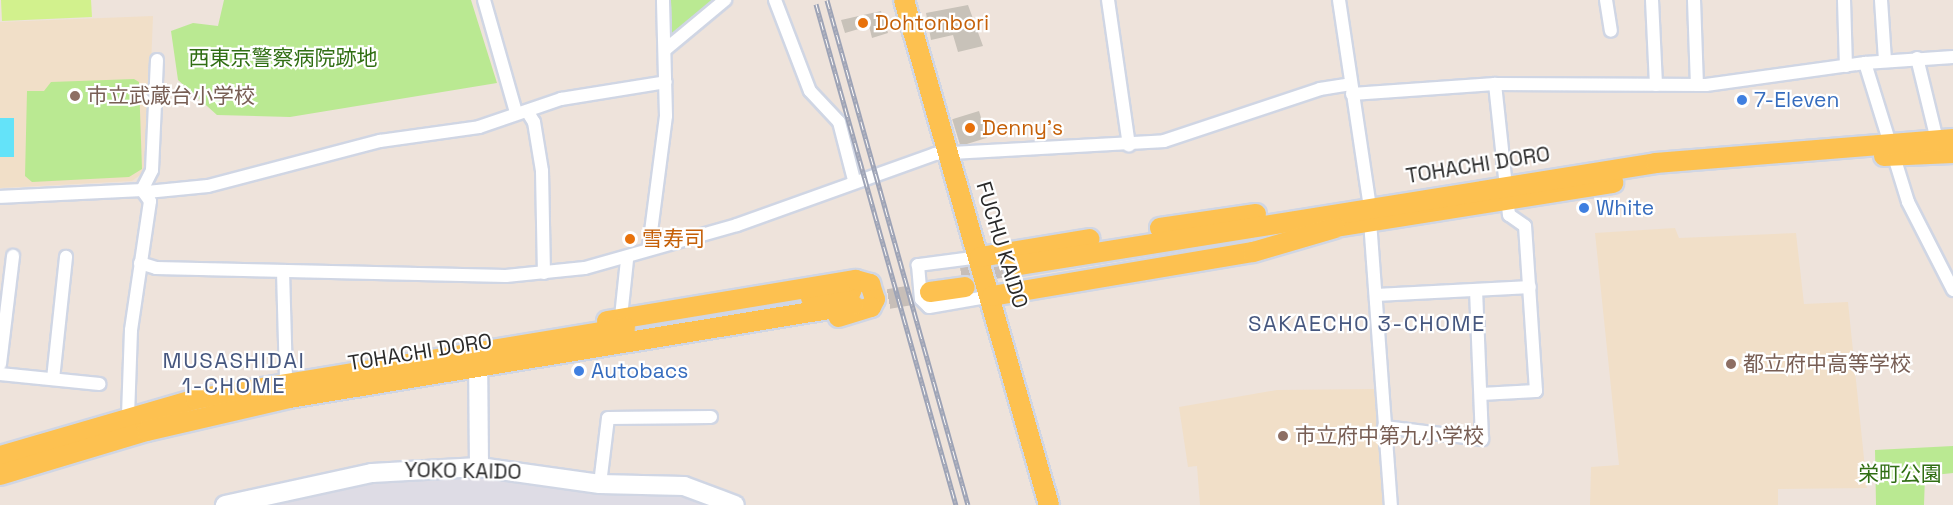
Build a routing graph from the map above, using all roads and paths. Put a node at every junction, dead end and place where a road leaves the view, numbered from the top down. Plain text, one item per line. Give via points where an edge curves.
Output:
1 (484, 0) edge
2 (663, 0) edge
3 (725, 0) edge
4 (775, 0) edge
5 (904, 0) edge
6 (1108, 0) edge
7 (1339, 0) edge
8 (1606, 0) edge
9 (1652, 0) edge
10 (1694, 0) edge
11 (1844, 0) edge
12 (1881, 0) edge
13 (1611, 31) dead end
14 (666, 49) junction
15 (1953, 57) edge
16 (1917, 58) junction
17 (157, 60) dead end
18 (1885, 61) junction
19 (1865, 63) junction
20 (1846, 66) junction
21 (666, 82) junction
22 (1495, 84) junction
23 (1656, 85) junction
24 (1697, 86) junction
25 (1351, 89) junction
26 (521, 111) junction
27 (1945, 139) edge
28 (1129, 145) junction
29 (1890, 148) junction
30 (949, 151) junction
31 (1953, 153) edge
32 (854, 180) junction
33 (144, 191) junction
34 (1505, 191) junction
35 (0, 197) edge
36 (1402, 201) junction
37 (1469, 205) junction
38 (1370, 214) junction
39 (1342, 219) junction
40 (650, 247) junction
41 (13, 256) dead end
42 (66, 257) dead end
43 (980, 257) junction
44 (627, 260) junction
45 (140, 263) junction
46 (283, 271) junction
47 (1015, 272) tunnel mouth
48 (544, 273) junction
49 (963, 280) tunnel mouth
50 (928, 286) tunnel mouth
51 (1530, 287) junction
52 (1476, 290) junction
53 (1953, 290) edge
54 (1377, 294) junction
55 (992, 296) junction
56 (621, 317) junction
57 (562, 337) junction
58 (552, 354) junction
59 (478, 358) junction
60 (0, 364) edge
61 (0, 374) edge
62 (53, 379) junction
63 (286, 381) junction
64 (100, 384) dead end
65 (1481, 394) junction
66 (255, 406) junction
67 (155, 409) junction
68 (128, 416) junction
69 (711, 417) dead end
70 (1384, 427) junction
71 (0, 462) edge
72 (479, 467) junction
73 (600, 484) junction
74 (225, 505) edge
75 (735, 505) edge
76 (1049, 505) edge
77 (1391, 505) edge

1 - 26 street
2 - 14 street
3 - 14 street
4 - 32 street via 810,91 839,122
5 - 30 main road, FUCHU KAIDO
6 - 28 street
7 - 25 street
8 - 13 street
9 - 23 street
10 - 24 street
11 - 20 street
12 - 18 street
14 - 21 street
15 - 16 street
16 - 18 street
16 - 27 street
17 - 33 street via 152,170
18 - 19 street
19 - 20 street
19 - 29 street
20 - 24 street
21 - 26 street via 561,99
21 - 40 street
22 - 23 street
22 - 25 street
22 - 34 street
23 - 24 street
25 - 28 street via 1320,89 1164,141
25 - 38 street
26 - 33 street via 478,127 380,141 208,186
26 - 48 street via 534,122 542,171
27 - 29 main road, TOHACHI DORO
28 - 30 street
29 - 31 main road, TOHACHI DORO
29 - 34 main road, TOHACHI DORO via 1714,156
29 - 53 street via 1908,202
30 - 32 street
30 - 43 main road, FUCHU KAIDO
32 - 40 street via 738,225
33 - 35 street
33 - 45 street
34 - 36 main road, TOHACHI DORO
34 - 37 main road, TOHACHI DORO
34 - 51 street via 1510,220 1525,226
36 - 37 main road via 1472,196
36 - 38 main road, TOHACHI DORO
37 - 38 main road, TOHACHI DORO
38 - 39 main road, TOHACHI DORO
38 - 54 street
39 - 43 main road via 1228,217
39 - 47 main road, TOHACHI DORO
39 - 55 main road via 1253,252
40 - 44 street
41 - 60 street
42 - 62 street
43 - 55 main road, FUCHU KAIDO
43 - 55 street via 918,265 921,299 929,308
44 - 48 street
44 - 56 street
45 - 46 street via 156,268
45 - 68 street via 127,373
46 - 48 street
46 - 63 street
49 - 50 main road
51 - 52 street
51 - 65 street via 1536,391
52 - 54 street
52 - 65 street
54 - 70 street
55 - 76 main road, FUCHU KAIDO
56 - 57 main road
56 - 58 main road via 856,280 868,282 875,293 873,304 861,314 615,354
57 - 58 main road, TOHACHI DORO via 852,298
57 - 59 main road, TOHACHI DORO
58 - 59 main road, TOHACHI DORO
59 - 63 main road, TOHACHI DORO
59 - 66 main road, TOHACHI DORO
59 - 72 street
61 - 62 street
62 - 64 street
63 - 67 main road, TOHACHI DORO
65 - 70 street via 1482,439
66 - 67 main road via 157,421 149,418
66 - 71 main road, TOHACHI DORO via 97,446 102,439 96,433
67 - 68 main road, TOHACHI DORO
68 - 71 main road, TOHACHI DORO
69 - 73 street via 608,418
70 - 77 street
72 - 73 street, YOKO KAIDO
72 - 74 street, YOKO KAIDO via 372,473
73 - 75 street, YOKO KAIDO via 684,486

